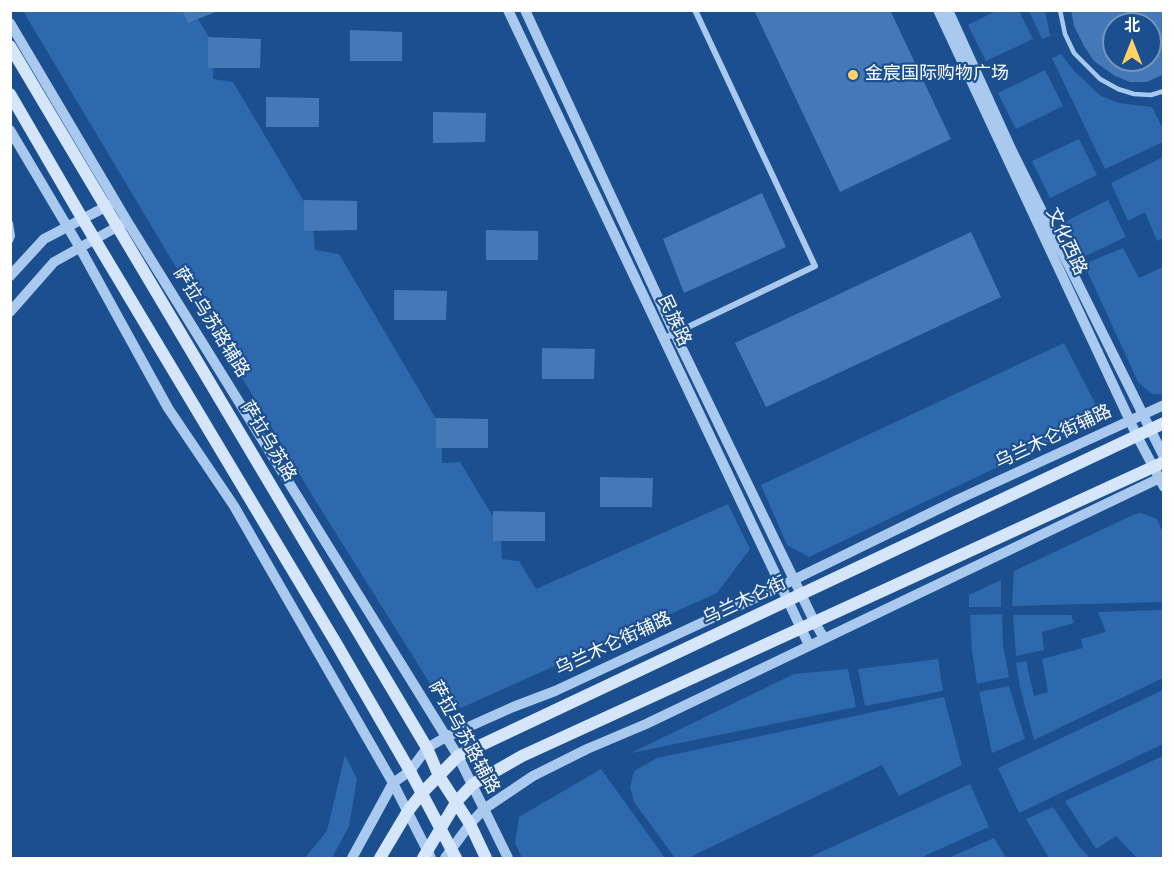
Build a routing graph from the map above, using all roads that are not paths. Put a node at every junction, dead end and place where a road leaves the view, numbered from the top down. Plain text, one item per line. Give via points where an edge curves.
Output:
1 (508, 10) edge
2 (525, 10) edge
3 (695, 10) edge
4 (938, 10) edge
5 (948, 10) edge
6 (1059, 10) edge
7 (10, 22) edge
8 (10, 46) edge
9 (1164, 91) edge
10 (10, 94) edge
11 (10, 130) edge
12 (111, 204) junction
13 (82, 218) junction
14 (10, 223) edge
15 (122, 224) junction
16 (68, 228) junction
17 (95, 239) junction
18 (10, 242) edge
19 (80, 248) junction
20 (10, 276) edge
21 (10, 312) edge
22 (674, 332) junction
23 (663, 339) junction
24 (1164, 405) edge
25 (1142, 415) junction
26 (1130, 421) junction
27 (1164, 423) edge
28 (1150, 429) junction
29 (1137, 436) junction
30 (1164, 457) edge
31 (1161, 474) edge
32 (795, 579) junction
33 (781, 586) junction
34 (802, 595) junction
35 (788, 602) junction
36 (815, 623) junction
37 (800, 629) junction
38 (824, 638) junction
39 (809, 645) junction
40 (446, 737) junction
41 (427, 748) junction
42 (458, 756) junction
43 (410, 771) junction
44 (439, 776) junction
45 (393, 783) junction
46 (473, 784) junction
47 (422, 793) junction
48 (457, 801) junction
49 (484, 809) junction
50 (408, 811) junction
51 (470, 824) junction
52 (440, 829) junction
53 (451, 855) edge
54 (427, 856) edge
55 (352, 858) edge
56 (380, 858) edge
57 (486, 858) edge
58 (507, 858) edge

1 - 23 street, 民族路
2 - 22 street, 民族路
3 - 22 street via 815,266
4 - 26 street, 文化西路
5 - 25 street, 文化西路 via 1012,151
6 - 9 lane via 1074,53 1100,80 1134,94
7 - 12 street
8 - 12 main road, 萨拉乌苏路
10 - 13 main road
11 - 16 street
12 - 13 street
12 - 15 main road, 萨拉乌苏路
13 - 16 street
13 - 17 main road
14 - 18 street
15 - 17 street
15 - 40 street, 萨拉乌苏路辅路
15 - 41 main road, 萨拉乌苏路
16 - 19 street
16 - 20 street via 44,240
17 - 19 street
17 - 43 main road
19 - 21 street via 54,262
19 - 45 street via 168,408 234,506
22 - 23 street
22 - 32 street, 民族路
23 - 33 street, 民族路
24 - 25 street, 乌兰木仑街辅路
25 - 26 street, 乌兰木仑街辅路
25 - 28 street, 文化西路
26 - 29 street, 文化西路
26 - 32 street, 乌兰木仑街辅路
27 - 28 main road, 乌兰木仑街
28 - 29 main road, 乌兰木仑街
28 - 30 street, 文化西路
29 - 31 street, 文化西路
29 - 34 main road, 乌兰木仑街
31 - 36 main road
31 - 38 street
32 - 33 street, 乌兰木仑街辅路
32 - 34 street, 民族路
33 - 35 street, 民族路
33 - 40 street, 乌兰木仑街辅路
34 - 35 main road, 乌兰木仑街
34 - 36 street, 民族路
35 - 37 street, 民族路
35 - 42 main road, 乌兰木仑街
36 - 37 main road
36 - 38 street, 民族路
37 - 39 street, 民族路
37 - 46 main road via 522,756
38 - 39 street
39 - 49 street via 533,776
40 - 41 street, 乌兰木仑街辅路
40 - 42 street, 萨拉乌苏路辅路
41 - 43 street, 乌兰木仑街辅路
41 - 44 main road, 萨拉乌苏路
42 - 44 main road, 乌兰木仑街
42 - 46 street, 萨拉乌苏路辅路
43 - 45 street, 乌兰木仑街辅路
43 - 47 main road
44 - 47 main road, 乌兰木仑街
44 - 48 main road, 萨拉乌苏路
45 - 50 street
45 - 55 street, 乌兰木仑街辅路
46 - 48 main road
46 - 49 street, 萨拉乌苏路辅路
47 - 50 main road, 乌兰木仑街
47 - 52 main road
48 - 51 main road, 萨拉乌苏路
48 - 52 main road
49 - 51 street
49 - 58 street, 萨拉乌苏路辅路
50 - 54 street
50 - 56 main road, 乌兰木仑街
51 - 53 street
51 - 57 main road, 萨拉乌苏路
52 - 53 main road
52 - 54 main road

